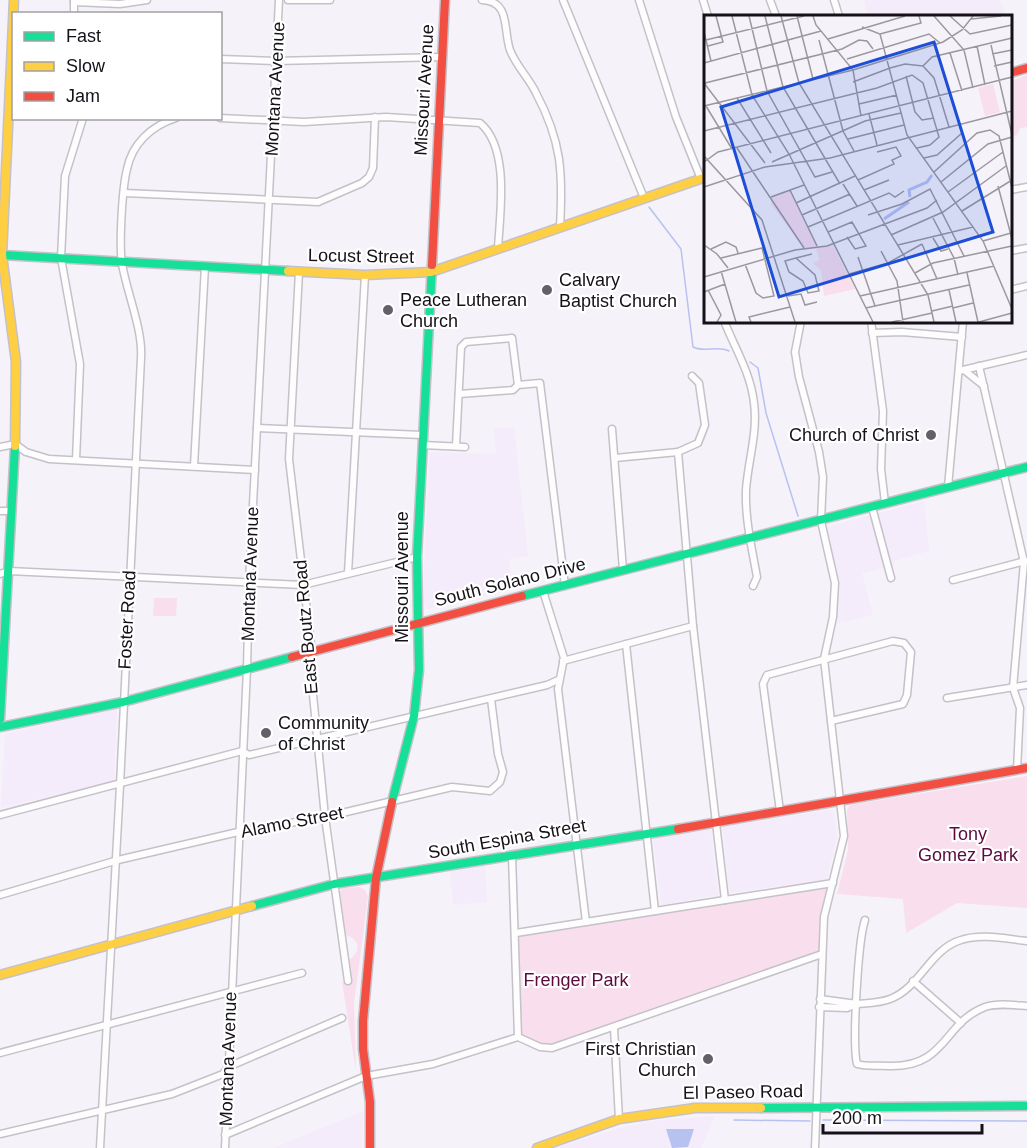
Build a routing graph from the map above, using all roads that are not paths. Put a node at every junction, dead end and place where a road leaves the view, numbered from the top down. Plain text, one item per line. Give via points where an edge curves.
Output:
1 (147, 0) edge
2 (279, 0) edge
3 (288, 0) edge
4 (330, 0) edge
5 (445, 0) edge
6 (482, 0) edge
7 (563, 0) edge
8 (639, 0) edge
9 (703, 0) edge
10 (770, 0) edge
11 (834, 0) edge
12 (74, 1) edge
13 (708, 15) edge
14 (776, 15) edge
15 (839, 15) edge
16 (12, 39) edge
17 (442, 57) junction
18 (222, 59) edge
19 (276, 61) junction
20 (1027, 68) edge
21 (1012, 73) edge
22 (375, 117) junction
23 (222, 118) edge
24 (438, 119) junction
25 (82, 120) edge
26 (172, 120) edge
27 (273, 121) junction
28 (704, 178) edge
29 (1027, 187) edge
30 (1012, 190) edge
31 (125, 193) junction
32 (644, 198) junction
33 (269, 200) junction
34 (560, 227) junction
35 (498, 248) junction
36 (1027, 248) edge
37 (1012, 251) edge
38 (1, 255) edge
39 (61, 258) junction
40 (121, 261) junction
41 (205, 266) junction
42 (265, 269) junction
43 (299, 272) junction
44 (431, 272) junction
45 (365, 275) junction
46 (1027, 286) edge
47 (1012, 290) edge
48 (724, 322) edge
49 (801, 322) edge
50 (871, 322) edge
51 (963, 322) edge
52 (872, 333) junction
53 (962, 337) junction
54 (1027, 355) edge
55 (979, 366) junction
56 (961, 370) junction
57 (692, 376) dead end
58 (518, 385) junction
59 (984, 386) junction
60 (459, 394) junction
61 (257, 428) junction
62 (291, 428) junction
63 (612, 429) dead end
64 (355, 432) junction
65 (422, 435) junction
66 (15, 444) junction
67 (422, 445) junction
68 (456, 446) junction
69 (0, 447) edge
70 (465, 447) dead end
71 (678, 452) junction
72 (615, 458) junction
73 (76, 460) junction
74 (135, 463) junction
75 (194, 466) junction
76 (1027, 467) edge
77 (255, 470) junction
78 (1003, 473) junction
79 (948, 487) junction
80 (885, 503) junction
81 (872, 507) junction
82 (0, 511) edge
83 (12, 511) junction
84 (821, 521) junction
85 (750, 538) junction
86 (688, 555) junction
87 (417, 557) junction
88 (1025, 561) edge
89 (623, 570) junction
90 (4, 573) edge
91 (348, 573) junction
92 (129, 577) junction
93 (891, 578) dead end
94 (953, 580) dead end
95 (249, 582) junction
96 (303, 585) junction
97 (565, 586) junction
98 (753, 586) dead end
99 (543, 591) junction
100 (417, 623) junction
101 (693, 626) junction
102 (626, 644) junction
103 (312, 652) junction
104 (2, 653) edge
105 (824, 659) junction
106 (563, 661) junction
107 (247, 669) junction
108 (558, 680) junction
109 (1027, 686) edge
110 (1013, 688) junction
111 (948, 698) dead end
112 (491, 699) junction
113 (123, 702) junction
114 (414, 716) junction
115 (0, 719) edge
116 (831, 721) junction
117 (0, 727) edge
118 (317, 740) junction
119 (242, 751) junction
120 (1027, 768) edge
121 (1017, 770) junction
122 (122, 784) junction
123 (839, 800) junction
124 (392, 802) junction
125 (780, 811) junction
126 (0, 815) edge
127 (325, 817) junction
128 (715, 823) junction
129 (238, 832) junction
130 (646, 832) junction
131 (577, 844) junction
132 (513, 856) junction
133 (118, 860) junction
134 (376, 878) junction
135 (334, 884) junction
136 (833, 884) junction
137 (0, 895) edge
138 (725, 900) junction
139 (655, 911) junction
140 (234, 913) junction
141 (865, 920) dead end
142 (586, 922) junction
143 (516, 933) junction
144 (1027, 941) edge
145 (113, 944) junction
146 (822, 954) junction
147 (302, 973) dead end
148 (0, 975) edge
149 (348, 981) dead end
150 (914, 981) junction
151 (231, 992) junction
152 (819, 1003) junction
153 (857, 1004) junction
154 (1027, 1006) edge
155 (342, 1018) dead end
156 (961, 1023) junction
157 (109, 1024) junction
158 (614, 1028) junction
159 (518, 1037) junction
160 (0, 1053) edge
161 (228, 1067) junction
162 (366, 1076) junction
163 (816, 1106) junction
164 (1027, 1106) edge
165 (103, 1109) junction
166 (619, 1119) junction
167 (0, 1134) edge
168 (225, 1135) junction
169 (100, 1148) edge
170 (225, 1148) edge
171 (370, 1148) edge
172 (537, 1148) edge
173 (815, 1148) edge

1 - 12 street via 120,4
2 - 19 street, Montana Avenue
3 - 4 street
5 - 17 street, Missouri Avenue
6 - 34 street via 502,10 510,51 538,96 553,136 563,175
7 - 32 street
8 - 28 street via 676,117
9 - 13 street
10 - 14 street
11 - 15 street
16 - 38 street
17 - 19 street
17 - 24 street, Missouri Avenue
18 - 19 street
19 - 27 street, Montana Avenue
20 - 21 street
22 - 24 street
22 - 27 street via 304,123
22 - 33 street via 373,168 365,181 318,202
23 - 27 street
24 - 35 street via 474,122 486,131 502,177
24 - 44 street, Missouri Avenue
25 - 39 street via 65,176
26 - 31 street, Foster Road via 153,129 138,143 127,166
27 - 33 street, Montana Avenue
28 - 32 street, Locust Street
29 - 30 street
31 - 33 street
31 - 40 street, Foster Road
32 - 34 street, Locust Street
33 - 42 street, Montana Avenue
34 - 35 street, Locust Street
35 - 44 street, Locust Street
36 - 37 street
38 - 39 street, Locust Street
38 - 66 street via 16,362
39 - 40 street, Locust Street
39 - 73 street via 80,363
40 - 41 street, Locust Street
40 - 74 street, Foster Road via 141,353
41 - 42 street, Locust Street
41 - 75 street
42 - 43 street, Locust Street
42 - 61 street, Montana Avenue
43 - 45 street, Locust Street
43 - 62 street, East Boutz Road
44 - 45 street, Locust Street
44 - 65 street, Missouri Avenue
45 - 64 street
46 - 47 street
48 - 85 street via 749,378 754,402 755,425 746,491
49 - 84 street via 795,352 823,477
50 - 52 street
51 - 53 street
52 - 53 street
52 - 80 street via 883,411 880,469
53 - 56 street
54 - 55 street
55 - 56 street
55 - 59 street
56 - 59 street
56 - 79 street
57 - 71 street via 699,383 705,425 698,443
58 - 60 street via 513,390
58 - 60 street via 512,338 466,342 461,347
58 - 97 street via 540,383
59 - 78 street
60 - 68 street
61 - 62 street
61 - 77 street, Montana Avenue
62 - 64 street
62 - 96 street, East Boutz Road via 289,459
63 - 72 street
64 - 65 street
64 - 91 street
65 - 67 street, Missouri Avenue
66 - 69 street
66 - 73 street via 26,452 50,459
66 - 83 street
67 - 68 street
67 - 87 street, Missouri Avenue
68 - 70 street
71 - 72 street
71 - 86 street
72 - 89 street
73 - 74 street
74 - 75 street
74 - 92 street, Foster Road
75 - 77 street
76 - 78 street, South Solano Drive
77 - 95 street, Montana Avenue
78 - 79 street, South Solano Drive
78 - 88 street
79 - 80 street, South Solano Drive
80 - 81 street, South Solano Drive
81 - 84 street, South Solano Drive
81 - 93 street
82 - 83 street
83 - 90 street
84 - 85 street, South Solano Drive
84 - 105 street via 835,583
85 - 86 street, South Solano Drive
85 - 98 street via 757,577
86 - 89 street, South Solano Drive
86 - 101 street
87 - 91 street
87 - 100 street, Missouri Avenue
88 - 94 street
88 - 110 street
89 - 97 street, South Solano Drive
90 - 92 street
90 - 104 street
91 - 96 street
92 - 95 street
92 - 113 street, Foster Road
95 - 96 street
95 - 107 street, Montana Avenue
96 - 103 street, East Boutz Road
97 - 99 street, South Solano Drive
99 - 100 street, South Solano Drive
99 - 106 street
100 - 103 street, South Solano Drive
100 - 114 street, Missouri Avenue via 419,670
101 - 102 street
101 - 128 street
102 - 106 street
102 - 130 street
103 - 107 street, South Solano Drive
103 - 118 street, East Boutz Road
104 - 115 street
105 - 116 street
105 - 116 street via 893,641 904,643 910,652 903,704
105 - 125 street via 775,671 767,675 764,684
106 - 108 street
107 - 113 street, South Solano Drive
107 - 119 street, Montana Avenue
108 - 112 street
108 - 131 street
109 - 110 street
110 - 111 street
110 - 121 street via 1020,708
112 - 114 street
112 - 124 street, Alamo Street via 503,772 498,785 486,792 452,788
113 - 117 street, South Solano Drive
113 - 122 street, Foster Road
114 - 118 street
114 - 124 street, Missouri Avenue
116 - 123 street
118 - 119 street via 249,755
118 - 127 street, East Boutz Road
119 - 122 street
119 - 129 street, Montana Avenue
120 - 121 street, South Espina Street
121 - 123 street, South Espina Street
122 - 126 street
122 - 133 street, Foster Road
123 - 125 street, South Espina Street
123 - 136 street via 844,836
124 - 127 street, Alamo Street
124 - 134 street, Missouri Avenue
125 - 128 street, South Espina Street
127 - 129 street, Alamo Street
127 - 135 street, East Boutz Road
128 - 130 street, South Espina Street
128 - 138 street
129 - 133 street, Alamo Street
129 - 140 street, Montana Avenue
130 - 131 street, South Espina Street
130 - 139 street
131 - 132 street, South Espina Street
131 - 142 street
132 - 134 street, South Espina Street
132 - 143 street
133 - 137 street, Alamo Street
133 - 145 street, Foster Road
134 - 135 street, South Espina Street
134 - 162 street, Missouri Avenue via 363,1021
135 - 140 street, South Espina Street
135 - 149 street, East Boutz Road
136 - 138 street
136 - 146 street via 824,917
138 - 139 street
139 - 142 street
140 - 145 street, South Espina Street
140 - 151 street, Montana Avenue
141 - 153 street
142 - 143 street
143 - 159 street
144 - 150 street via 964,939 946,947
145 - 148 street, South Espina Street
145 - 157 street, Foster Road
146 - 152 street
146 - 158 street
147 - 151 street
150 - 153 street via 892,999
150 - 156 street
151 - 157 street
151 - 161 street, Montana Avenue
152 - 153 street via 847,1008
152 - 163 street
153 - 156 street via 857,1064 899,1066 919,1062 939,1049
154 - 156 street via 987,1006
155 - 161 street
157 - 160 street
157 - 165 street, Foster Road
158 - 159 street via 552,1048
158 - 166 street
159 - 162 street via 433,1064
161 - 165 street via 223,1074 172,1094
161 - 168 street, Montana Avenue
162 - 168 street
162 - 171 street, Missouri Avenue
163 - 164 street, El Paseo Road
163 - 166 street, El Paseo Road via 695,1108
163 - 173 street
165 - 167 street
165 - 169 street, Foster Road
166 - 172 street, El Paseo Road
168 - 170 street, Montana Avenue

